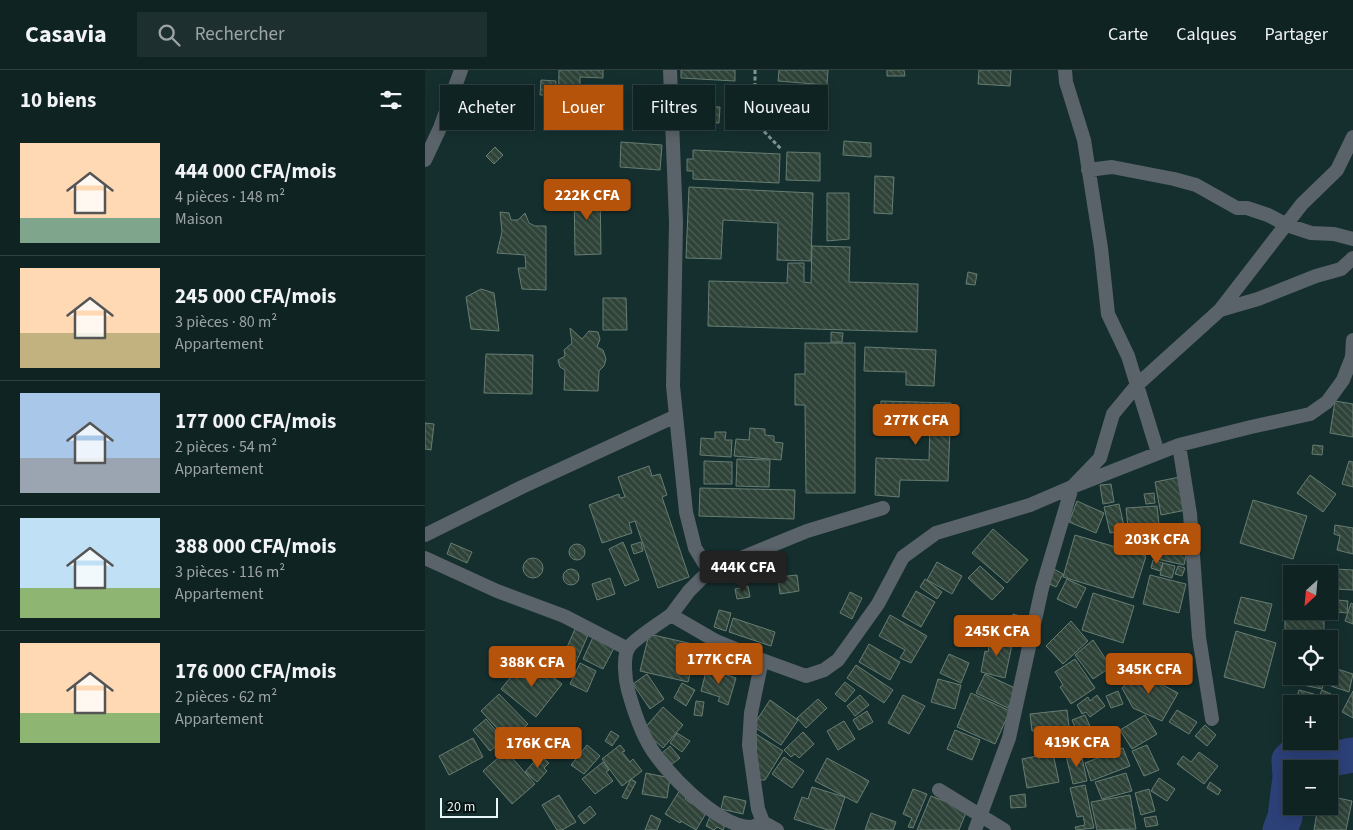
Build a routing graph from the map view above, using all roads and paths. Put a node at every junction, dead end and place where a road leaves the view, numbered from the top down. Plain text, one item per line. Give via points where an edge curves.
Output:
1 (461, 70) edge
2 (670, 70) edge
3 (755, 70) edge
4 (1065, 70) edge
5 (1353, 137) edge
6 (782, 150) dead end
7 (425, 160) edge
8 (1088, 170) junction
9 (1287, 225) junction
10 (1353, 238) edge
11 (1353, 258) edge
12 (1220, 310) junction
13 (1353, 340) edge
14 (1137, 386) junction
15 (676, 416) junction
16 (1179, 445) junction
17 (1158, 453) junction
18 (1072, 487) junction
19 (883, 508) dead end
20 (425, 535) edge
21 (425, 558) edge
22 (709, 571) junction
23 (671, 615) junction
24 (628, 649) junction
25 (762, 660) junction
26 (1212, 719) dead end
27 (939, 790) dead end
28 (980, 815) junction
29 (763, 822) junction
30 (777, 830) edge
31 (975, 830) edge
32 (1004, 830) edge

1 - 7 street
2 - 15 street via 676,222 673,386
3 - 6 path via 755,122
4 - 8 street
5 - 9 street via 1337,170
8 - 9 street via 1112,168 1196,185 1237,208 1268,214
8 - 14 street via 1109,314
9 - 10 street via 1311,233
9 - 12 street
11 - 12 street via 1341,269
12 - 14 street
13 - 16 street via 1352,357 1343,380 1327,402 1310,414
14 - 17 street
14 - 18 street via 1113,414 1100,458
15 - 20 street
15 - 22 street via 686,512 695,548
16 - 17 street
16 - 26 street via 1190,514 1199,637
17 - 18 street
18 - 25 street via 1030,505 936,533 903,557 878,604 838,660 824,670 806,676
18 - 28 street via 1042,588 1009,738
19 - 22 street via 807,531
21 - 24 street via 497,592 564,616
22 - 23 street
23 - 24 street
23 - 25 street via 716,641
24 - 29 street via 624,674 634,712 648,744 674,779 713,812 751,827
25 - 29 street via 751,714 749,745 755,795
27 - 28 street
28 - 31 street
28 - 32 street
29 - 30 street

